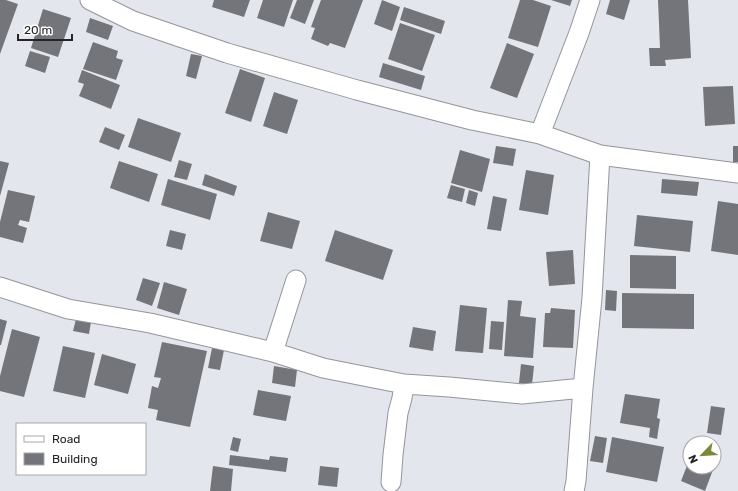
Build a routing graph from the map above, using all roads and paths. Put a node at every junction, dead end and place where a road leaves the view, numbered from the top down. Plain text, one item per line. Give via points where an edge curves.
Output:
1 (90, 0) edge
2 (590, 0) edge
3 (540, 134) junction
4 (600, 155) junction
5 (738, 173) edge
6 (296, 280) dead end
7 (0, 287) edge
8 (273, 352) junction
9 (404, 384) junction
10 (583, 388) junction
11 (391, 482) dead end
12 (574, 491) edge

1 - 3 street via 133,21 227,54 472,120
2 - 3 street
3 - 4 street
4 - 5 street
4 - 10 street via 592,298
6 - 8 street
7 - 8 street via 68,309 150,324
8 - 9 street via 323,368
9 - 10 street via 522,394
9 - 11 street via 398,414
10 - 12 street

